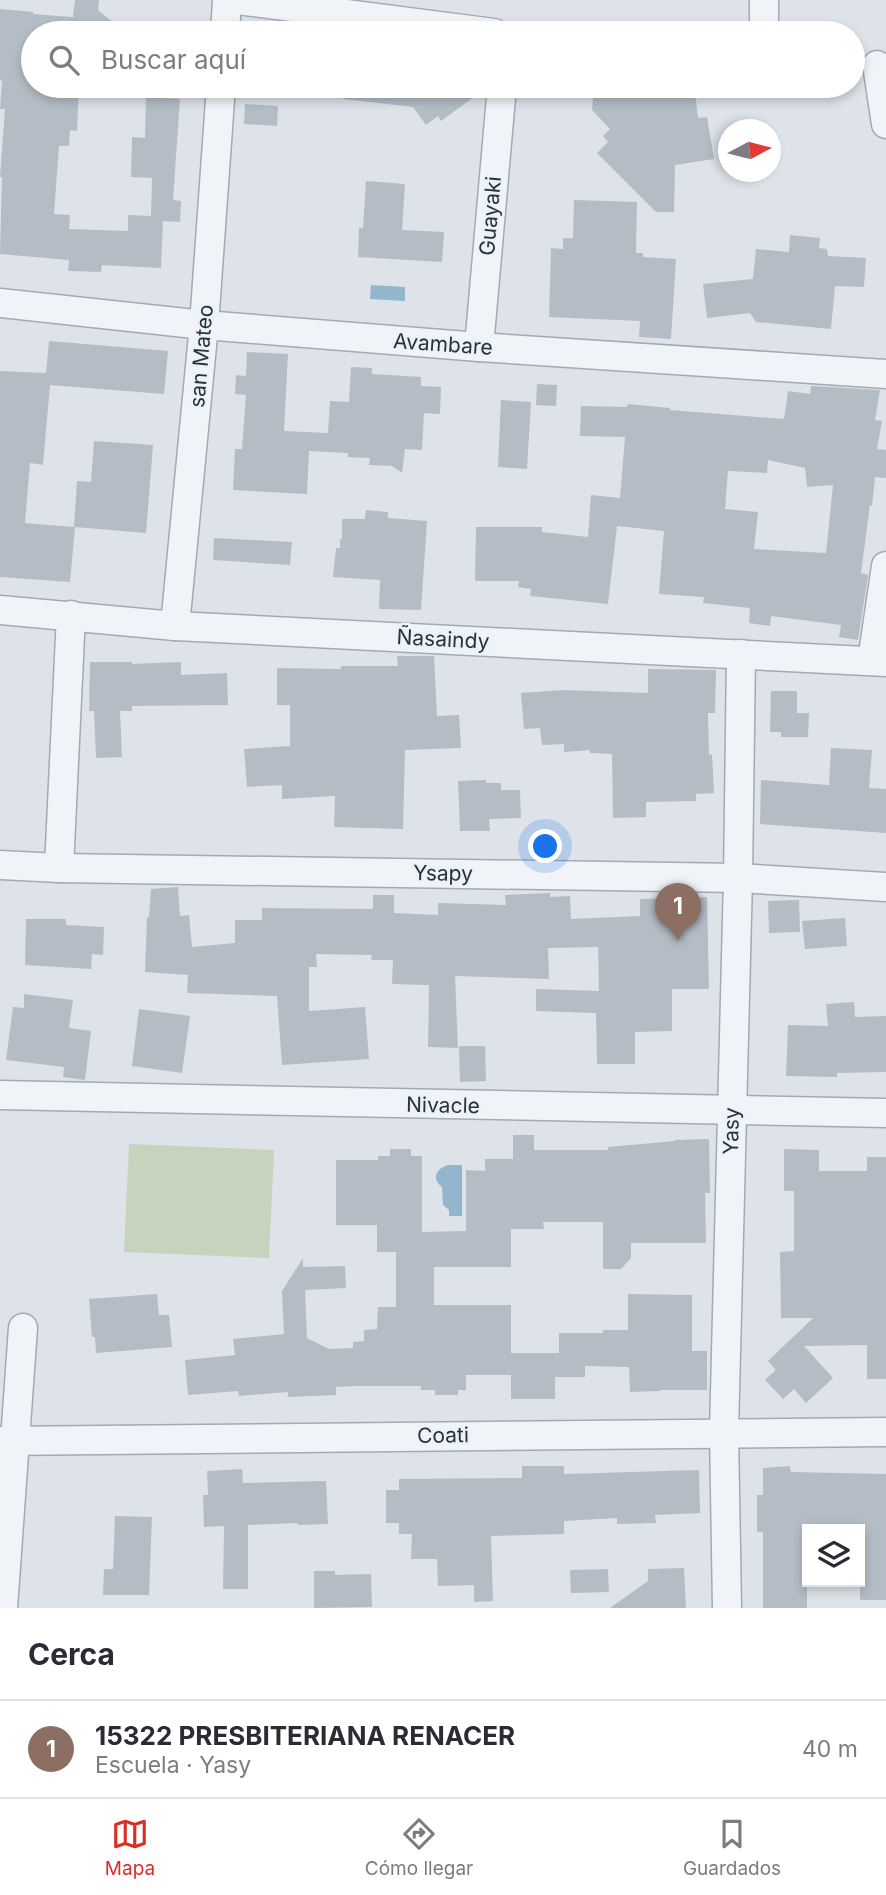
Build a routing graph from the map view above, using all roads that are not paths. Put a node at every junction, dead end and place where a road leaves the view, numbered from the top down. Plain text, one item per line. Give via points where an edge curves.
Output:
1 (227, 0) edge
2 (238, 0) edge
3 (764, 0) edge
4 (226, 21) edge
5 (401, 21) edge
6 (764, 21) edge
7 (872, 65) edge
8 (220, 98) edge
9 (501, 98) edge
10 (886, 124) edge
11 (0, 303) edge
12 (204, 325) junction
13 (479, 347) junction
14 (886, 374) edge
15 (886, 566) edge
16 (0, 610) edge
17 (71, 615) junction
18 (175, 626) junction
19 (741, 654) junction
20 (879, 662) edge
21 (0, 865) edge
22 (59, 868) junction
23 (738, 878) junction
24 (886, 887) edge
25 (0, 1096) edge
26 (732, 1110) junction
27 (886, 1113) edge
28 (23, 1328) dead end
29 (724, 1432) junction
30 (886, 1432) edge
31 (7, 1441) edge
32 (4, 1608) edge
33 (727, 1608) edge

1 - 4 street
2 - 5 street
3 - 6 street
7 - 10 street
8 - 12 street, san Mateo
9 - 13 street, Guayaki
11 - 12 street, Avambare
12 - 13 street, Avambare
12 - 18 street, san Mateo
13 - 14 street, Avambare
15 - 20 street
16 - 17 street, Ñasaindy
17 - 18 street, Ñasaindy
17 - 22 street
18 - 19 street, Ñasaindy
19 - 20 street, Ñasaindy
19 - 23 street, Yasy
21 - 22 street, Ysapy
22 - 23 street, Ysapy
23 - 24 street, Ysapy
23 - 26 street, Yasy
25 - 26 street, Nivacle
26 - 27 street, Nivacle
26 - 29 street, Yasy
28 - 31 street
29 - 30 street, Coati
29 - 31 street, Coati
29 - 33 street, Yasy
31 - 32 street

